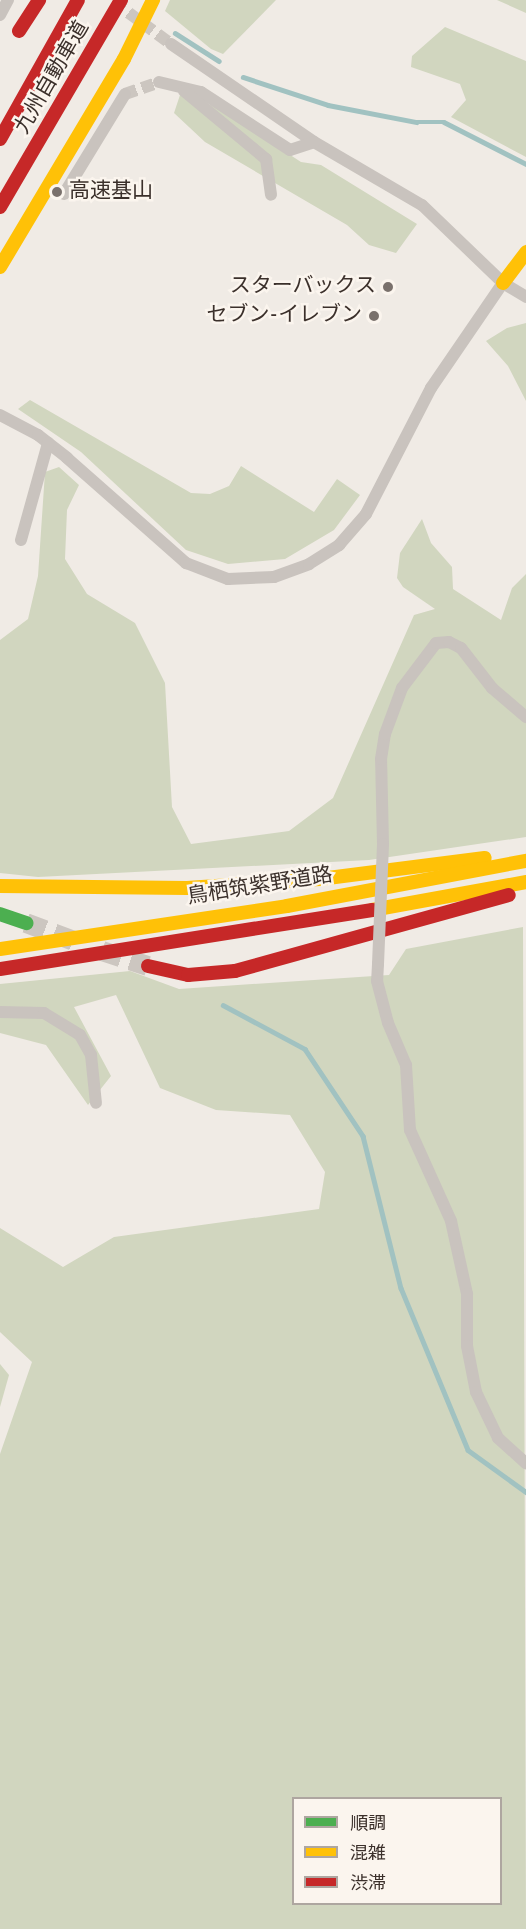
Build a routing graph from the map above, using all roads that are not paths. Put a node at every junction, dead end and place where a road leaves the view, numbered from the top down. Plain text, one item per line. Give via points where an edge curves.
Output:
1 (8, 0) edge
2 (39, 0) edge
3 (78, 0) edge
4 (121, 0) edge
5 (153, 0) edge
6 (0, 15) edge
7 (20, 31) dead end
8 (171, 44) tunnel mouth
9 (159, 82) tunnel mouth
10 (179, 87) junction
11 (125, 94) tunnel mouth
12 (0, 139) edge
13 (314, 142) junction
14 (64, 194) dead end
15 (271, 195) dead end
16 (0, 207) edge
17 (526, 252) edge
18 (0, 267) edge
19 (503, 283) junction
20 (526, 297) edge
21 (0, 415) edge
22 (48, 443) junction
23 (21, 540) dead end
24 (526, 717) edge
25 (526, 855) edge
26 (526, 861) edge
27 (526, 882) edge
28 (0, 886) edge
29 (526, 890) edge
30 (0, 914) edge
31 (26, 923) tunnel mouth
32 (0, 949) edge
33 (148, 966) tunnel mouth
34 (0, 969) edge
35 (0, 1012) edge
36 (96, 1103) dead end
37 (526, 1463) edge

1 - 6 street
2 - 7 main road
3 - 12 main road, 九州自動車道
4 - 16 main road, 九州自動車道
5 - 18 main road via 119,69
8 - 13 street
9 - 10 street
10 - 13 street via 201,92 290,150
10 - 15 street via 266,159
11 - 14 street
13 - 19 street via 422,205
17 - 19 main road
19 - 20 street
19 - 22 street via 431,388 366,514 339,545 309,564 274,577 228,579 186,563
21 - 22 street
22 - 23 street
24 - 37 street, bridge via 492,688 460,648 449,642 436,644 402,688 385,734 381,759 383,844 377,981 406,1065 410,1130 451,1221 467,1294 467,1346 476,1392 498,1438
25 - 28 main road via 320,879 187,888
26 - 32 main road, 鳥栖筑紫野道路 via 287,906
27 - 34 main road, 鳥栖筑紫野道路 via 407,905
29 - 33 main road via 235,970 188,975
30 - 31 main road
35 - 36 street via 44,1013 80,1035 91,1055

